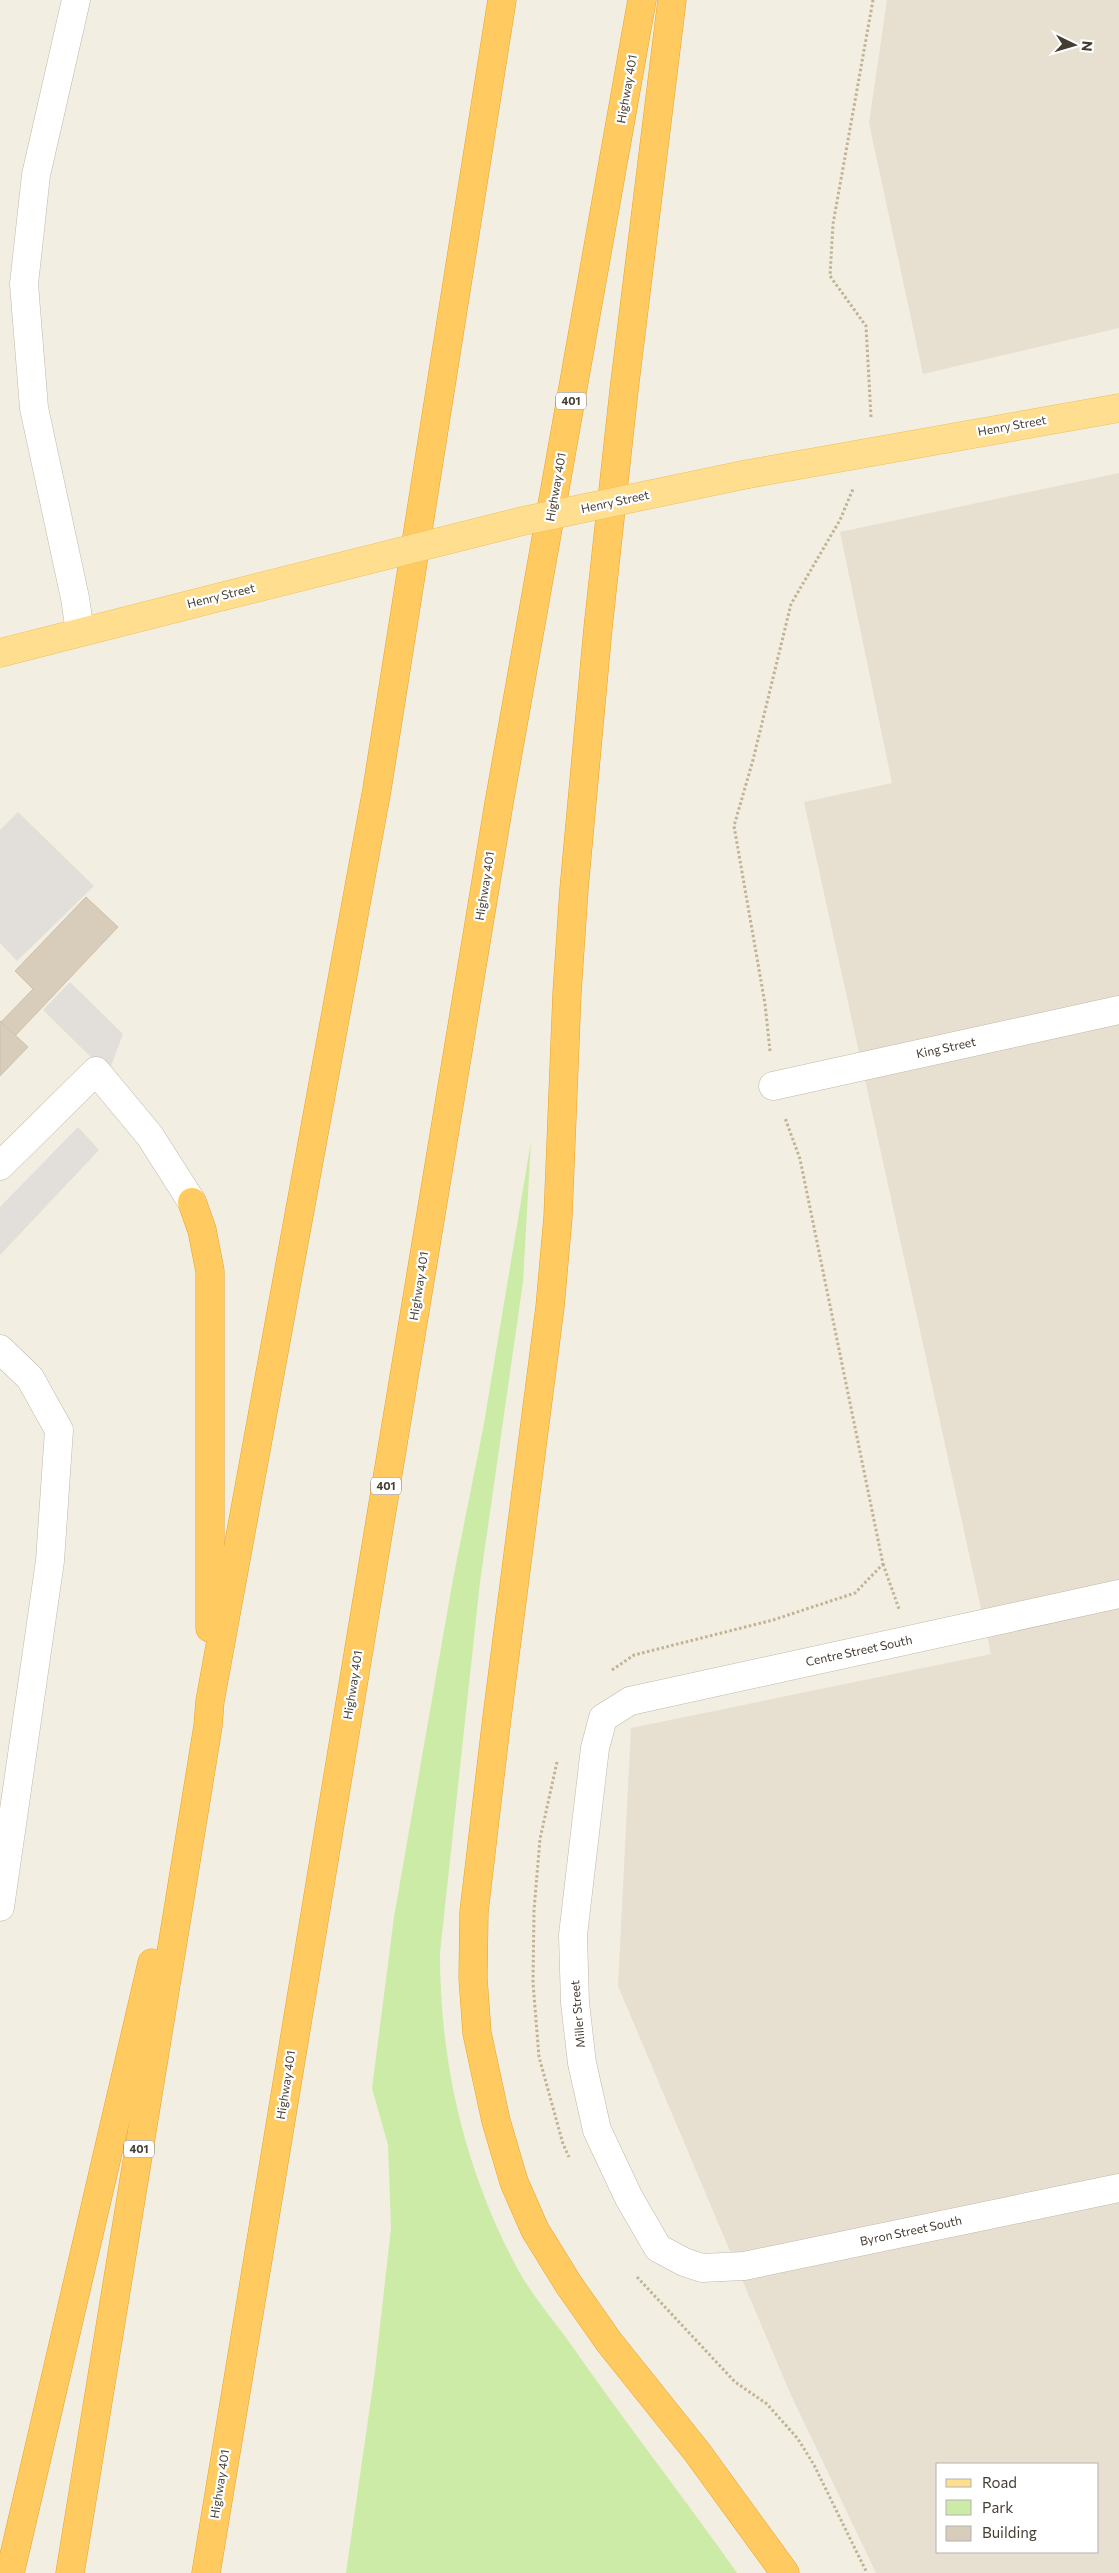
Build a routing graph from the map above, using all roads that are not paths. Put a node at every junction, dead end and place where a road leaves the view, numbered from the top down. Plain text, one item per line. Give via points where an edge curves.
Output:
1 (76, 0) edge
2 (502, 0) edge
3 (642, 0) edge
4 (672, 0) edge
5 (1119, 408) edge
6 (80, 632) junction
7 (0, 653) edge
8 (1119, 1010) edge
9 (773, 1086) road end
10 (0, 1166) edge
11 (192, 1202) joint
12 (0, 1349) edge
13 (1119, 1594) edge
14 (209, 1713) junction
15 (603, 1718) joint
16 (0, 1906) edge
17 (273, 2168) junction
18 (1119, 2188) edge
19 (702, 2268) joint
20 (10, 2573) edge
21 (70, 2573) edge
22 (206, 2573) edge
23 (219, 2573) edge
24 (785, 2573) edge

1 - 6 street via 36,175 24,284 34,408
2 - 14 highway, 401 via 377,789
3 - 17 highway, Highway 401 / 401 via 499,803
4 - 24 highway via 598,628 574,889 558,1217 550,1307 474,1912 472,1978 477,2034 496,2121 514,2182 535,2230 569,2286 609,2342 697,2452
5 - 6 main road, Henry Street, bridge via 871,450 523,520
6 - 7 main road, Henry Street
8 - 9 street, King Street
10 - 11 street via 96,1072 150,1136
11 - 14 highway via 202,1230 210,1271
12 - 16 street via 30,1378 59,1430 50,1561
13 - 15 street, Centre Street South via 630,1701
14 - 20 highway
14 - 21 highway, 401
15 - 19 street, Miller Street via 595,1748 573,1935 575,2003 582,2064 597,2130 629,2198 658,2248
17 - 22 highway, Highway 401 / 401
17 - 23 highway
18 - 19 street, Byron Street South via 744,2266

